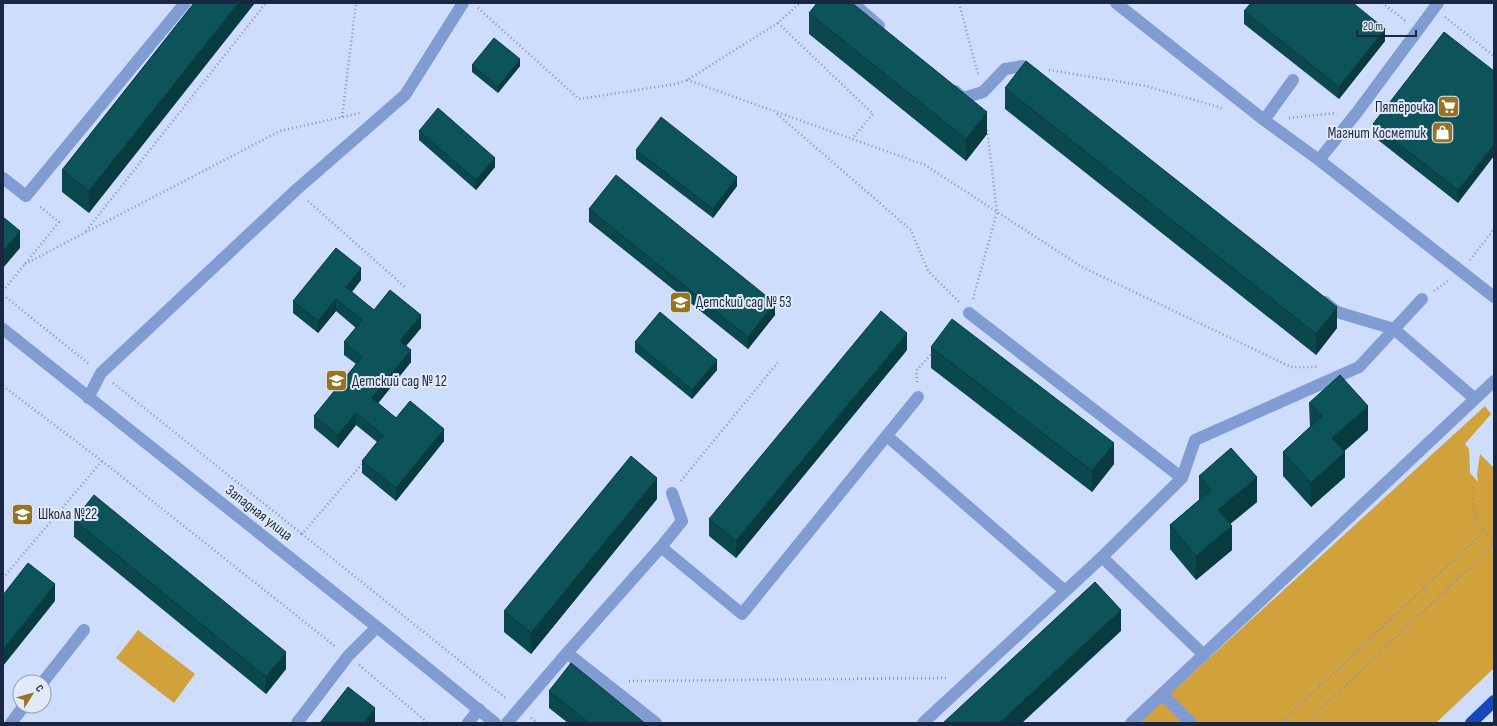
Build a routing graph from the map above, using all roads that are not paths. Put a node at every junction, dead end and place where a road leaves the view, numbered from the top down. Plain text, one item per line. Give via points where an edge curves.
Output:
1 (185, 3) edge
2 (463, 3) edge
3 (853, 3) edge
4 (1116, 3) edge
5 (1436, 6) edge
6 (888, 33) edge
7 (1294, 80) dead end
8 (1042, 81) edge
9 (946, 83) edge
10 (1264, 120) junction
11 (1319, 160) junction
12 (3, 178) edge
13 (1318, 297) edge
14 (1494, 297) edge
15 (1422, 299) road end
16 (969, 313) road end
17 (3, 329) edge
18 (1394, 329) junction
19 (1494, 381) edge
20 (918, 397) road end
21 (88, 398) junction
22 (1474, 398) junction
23 (887, 436) junction
24 (1182, 478) junction
25 (672, 493) road end
26 (661, 547) junction
27 (1102, 557) junction
28 (1065, 591) junction
29 (377, 627) junction
30 (84, 630) dead end
31 (566, 653) junction
32 (1204, 655) junction
33 (49, 674) edge
34 (1162, 694) junction
35 (1494, 701) edge
36 (479, 709) junction
37 (18, 714) edge
38 (11, 723) edge
39 (297, 723) edge
40 (468, 723) edge
41 (495, 723) edge
42 (507, 723) edge
43 (656, 723) edge
44 (923, 723) edge
45 (1131, 723) edge
46 (1190, 723) edge
47 (1471, 723) edge

1 - 12 street via 26,196
2 - 21 street via 405,95 296,190 100,373
3 - 6 street
4 - 10 street
5 - 11 street
7 - 10 street
8 - 9 street via 1023,66 1005,69 983,92 963,98
10 - 11 street
11 - 14 street
13 - 18 street via 1337,312
15 - 18 street
16 - 24 street
17 - 21 street, Западная улица
18 - 22 street
18 - 24 street via 1359,367 1195,440
19 - 22 street
20 - 23 street
21 - 29 street, Западная улица
22 - 32 street
23 - 26 street via 742,614
23 - 28 street
24 - 27 street
25 - 26 street via 682,521
26 - 31 street
27 - 28 street
27 - 32 street
28 - 44 street
29 - 36 street, Западная улица
29 - 39 street via 348,656
30 - 33 street
31 - 42 street
31 - 43 street
32 - 34 street
34 - 45 street
34 - 46 street
35 - 47 highway
36 - 40 street
36 - 41 street, Западная улица
37 - 38 street

